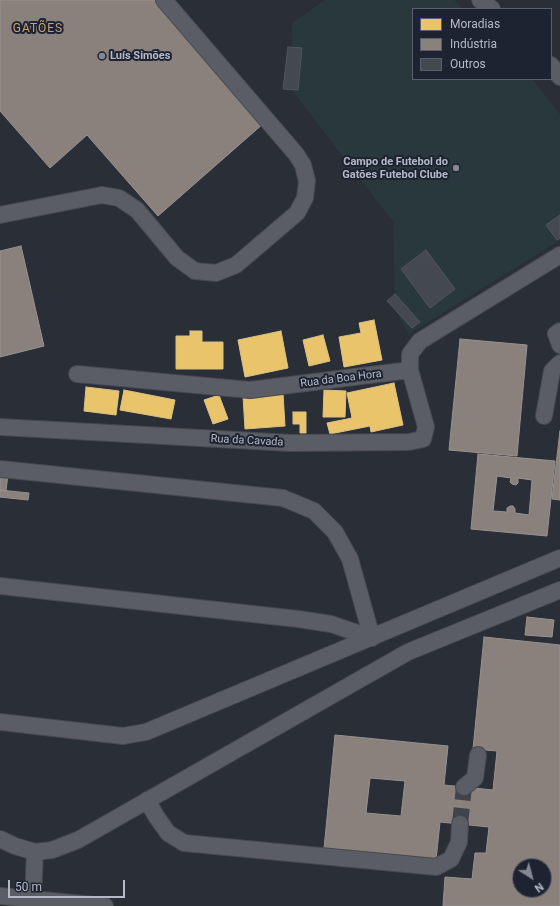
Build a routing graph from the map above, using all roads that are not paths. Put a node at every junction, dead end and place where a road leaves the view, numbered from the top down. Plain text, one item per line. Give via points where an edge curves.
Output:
1 (164, 0) edge
2 (480, 0) edge
3 (491, 8) edge
4 (552, 66) edge
5 (560, 77) edge
6 (0, 215) edge
7 (560, 255) edge
8 (560, 331) edge
9 (560, 344) edge
10 (560, 364) edge
11 (410, 370) junction
12 (77, 374) dead end
13 (544, 416) dead end
14 (0, 427) edge
15 (0, 469) edge
16 (560, 558) edge
17 (0, 586) edge
18 (560, 590) edge
19 (372, 638) junction
20 (0, 722) edge
21 (478, 756) dead end
22 (464, 787) tunnel mouth
23 (148, 800) junction
24 (460, 824) tunnel mouth
25 (0, 839) edge
26 (35, 852) junction
27 (0, 896) edge
28 (33, 899) junction
29 (105, 906) edge

1 - 6 street via 303,165 307,181 305,198 297,213 236,265 216,273 195,271 177,258 137,210 119,198 102,195
2 - 3 street
4 - 5 street
7 - 11 street via 420,341 410,354
8 - 9 street via 556,334
10 - 13 street via 552,371
11 - 12 street, Rua da Boa Hora via 250,390
11 - 14 street, Rua da Cavada via 426,427 423,439 409,442 291,443
15 - 19 street via 283,498 314,511 335,532 350,559
16 - 19 street
17 - 19 street via 298,619 331,624
18 - 23 street via 408,652
19 - 20 street via 146,732 123,736
21 - 22 street via 475,778
23 - 24 street via 168,833 184,843 436,867 451,859 459,842
23 - 26 street via 78,840 52,850
25 - 26 street
26 - 28 street
27 - 28 street
28 - 29 street

